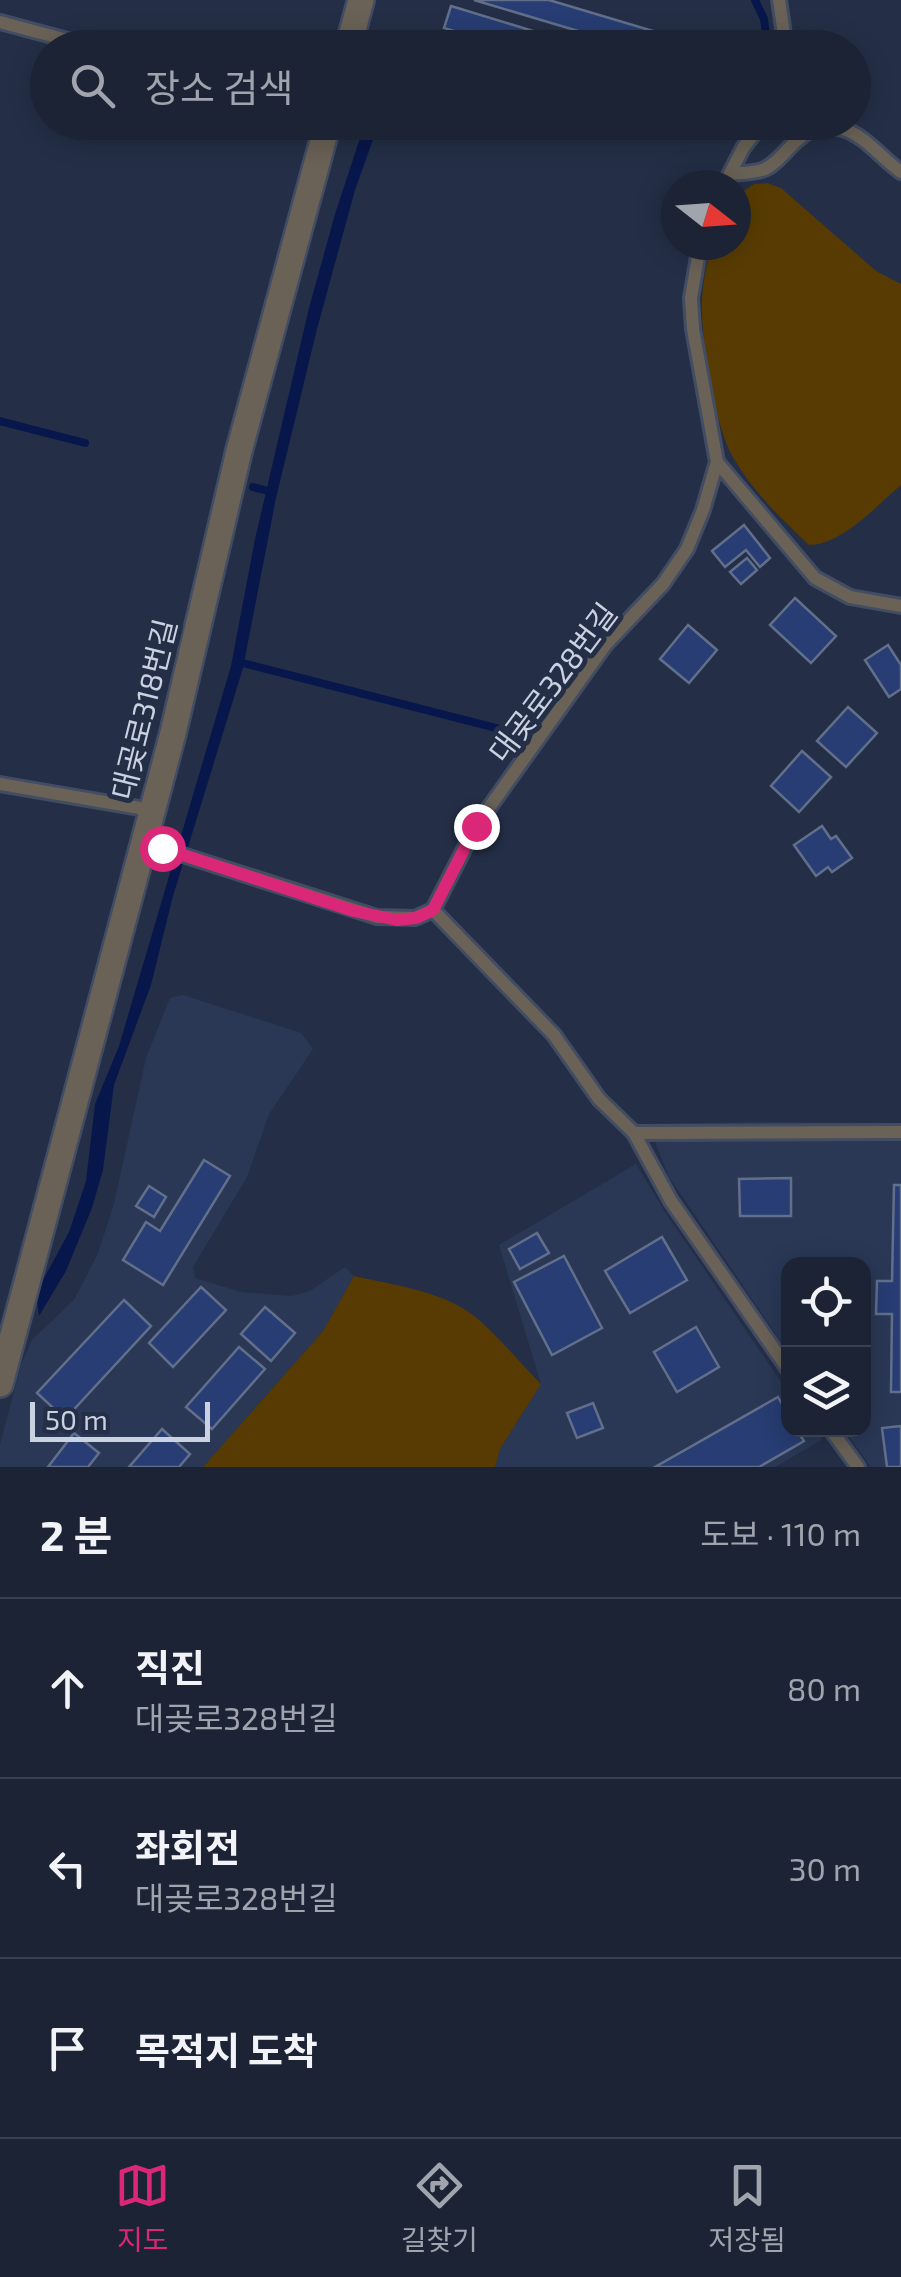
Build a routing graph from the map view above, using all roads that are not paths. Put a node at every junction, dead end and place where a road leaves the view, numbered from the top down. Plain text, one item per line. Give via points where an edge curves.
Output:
1 (361, 0) edge
2 (780, 0) edge
3 (0, 22) edge
4 (30, 30) edge
5 (353, 30) edge
6 (784, 30) edge
7 (323, 140) edge
8 (749, 140) edge
9 (793, 140) edge
10 (862, 140) edge
11 (732, 170) edge
12 (901, 172) edge
13 (751, 174) edge
14 (697, 260) edge
15 (717, 462) junction
16 (901, 606) edge
17 (0, 784) edge
18 (151, 810) junction
19 (152, 845) junction
20 (433, 910) junction
21 (634, 1132) junction
22 (901, 1132) edge
23 (10, 1320) edge
24 (781, 1358) edge
25 (0, 1384) edge
26 (836, 1437) edge
27 (858, 1467) edge

1 - 5 street
2 - 6 lane
3 - 4 lane
7 - 18 street, 대곶로318번길
8 - 11 lane
9 - 13 lane via 765,170
10 - 12 lane
14 - 15 lane, 대곶로328번길 via 693,328
15 - 16 lane via 814,578 850,597
15 - 20 lane, 대곶로328번길 via 675,570 606,644 476,826
17 - 18 lane
18 - 19 street, 대곶로318번길
19 - 20 lane via 377,918 416,918
19 - 23 street, 대곶로318번길
20 - 21 lane via 554,1036 599,1098
21 - 22 lane
21 - 24 lane via 671,1201
23 - 25 street, 대곶로318번길
26 - 27 lane

